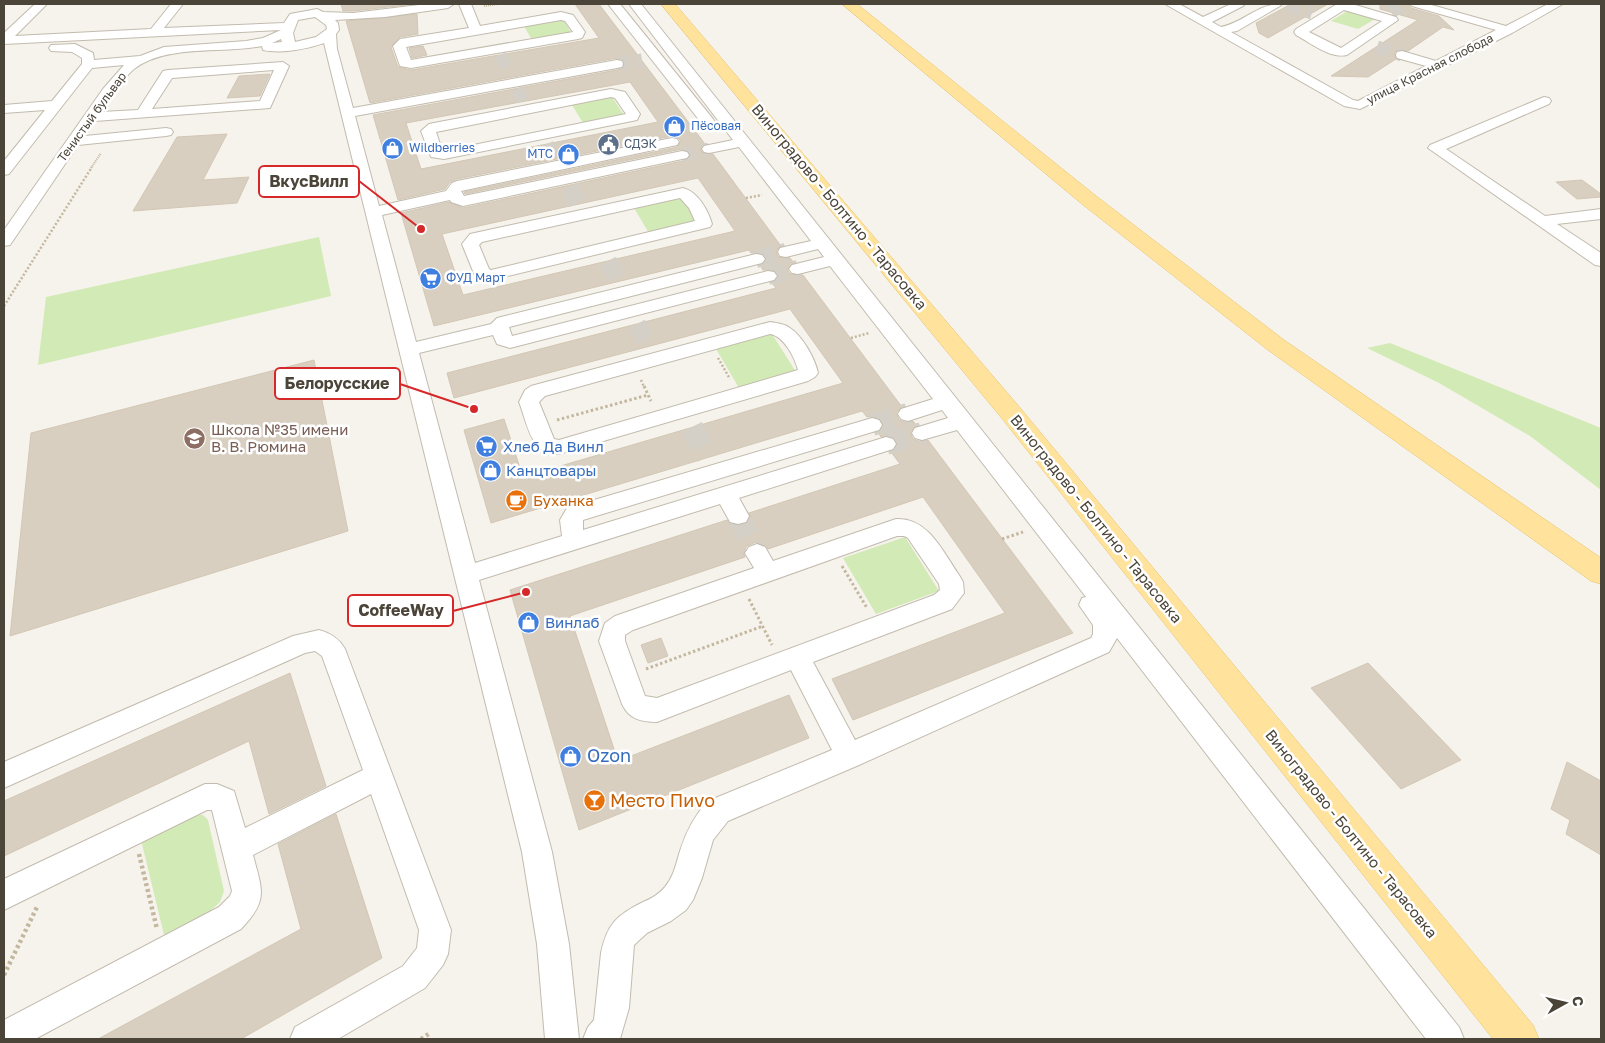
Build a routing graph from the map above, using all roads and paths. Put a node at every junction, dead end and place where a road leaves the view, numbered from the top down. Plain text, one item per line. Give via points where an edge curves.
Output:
1 (41, 4) edge
2 (177, 4) edge
3 (300, 4) edge
4 (306, 4) edge
5 (448, 4) edge
6 (464, 4) edge
7 (614, 4) edge
8 (635, 4) edge
9 (668, 4) edge
10 (850, 4) edge
11 (1171, 4) edge
12 (1239, 4) edge
13 (1282, 4) edge
14 (1416, 4) edge
15 (1460, 4) edge
16 (1557, 4) edge
17 (1483, 10) dead end
18 (394, 12) junction
19 (319, 14) junction
20 (1503, 16) dead end
21 (1202, 21) junction
22 (1524, 22) junction
23 (290, 25) junction
24 (476, 30) junction
25 (1508, 30) junction
26 (1220, 31) junction
27 (154, 33) junction
28 (326, 38) junction
29 (1359, 41) junction
30 (4, 44) edge
31 (246, 45) junction
32 (295, 45) junction
33 (1377, 47) tunnel mouth
34 (654, 52) junction
35 (1402, 54) tunnel mouth
36 (140, 60) junction
37 (88, 64) junction
38 (1437, 66) junction
39 (419, 100) junction
40 (1544, 101) dead end
41 (56, 105) junction
42 (4, 109) edge
43 (347, 113) junction
44 (142, 114) junction
45 (91, 117) junction
46 (166, 132) dead end
47 (721, 139) junction
48 (544, 140) joint
49 (74, 141) junction
50 (672, 142) tunnel mouth
51 (682, 155) tunnel mouth
52 (4, 171) edge
53 (562, 173) junction
54 (373, 212) junction
55 (1601, 214) edge
56 (1541, 221) junction
57 (4, 242) edge
58 (786, 252) tunnel mouth
59 (821, 253) junction
60 (605, 255) joint
61 (756, 259) tunnel mouth
62 (1601, 261) edge
63 (798, 269) tunnel mouth
64 (768, 276) tunnel mouth
65 (499, 328) junction
66 (873, 332) junction
67 (851, 338) dead end
68 (710, 345) junction
69 (408, 350) junction
70 (634, 365) junction
71 (648, 395) junction
72 (739, 395) junction
73 (940, 404) junction
74 (908, 414) tunnel mouth
75 (659, 418) junction
76 (955, 423) junction
77 (872, 424) tunnel mouth
78 (538, 426) junction
79 (922, 433) tunnel mouth
80 (886, 444) tunnel mouth
81 (726, 494) junction
82 (738, 516) tunnel mouth
83 (1030, 530) junction
84 (1002, 540) dead end
85 (576, 541) junction
86 (833, 550) junction
87 (1601, 573) edge
88 (466, 575) junction
89 (741, 582) junction
90 (763, 626) junction
91 (878, 627) junction
92 (789, 660) junction
93 (625, 677) junction
94 (849, 756) junction
95 (4, 775) edge
96 (379, 776) junction
97 (134, 832) junction
98 (236, 848) junction
99 (55, 870) junction
100 (4, 895) edge
101 (163, 954) junction
102 (4, 975) edge
103 (430, 1033) dead end
104 (4, 1038) edge
105 (308, 1039) edge
106 (421, 1039) edge
107 (562, 1039) edge
108 (600, 1039) edge
109 (1446, 1039) edge
110 (1519, 1039) edge

1 - 30 street
2 - 27 street
3 - 23 street
4 - 19 street
5 - 18 street
6 - 24 street
7 - 34 street
8 - 34 street
9 - 110 main road, Виноградово - Болтино - Тарасовка via 1060,473
10 - 87 main road via 1089,200 1276,345
11 - 21 street, улица Красная слобода
12 - 21 street
13 - 26 street
14 - 25 street
15 - 17 street
16 - 22 street, улица Красная слобода
18 - 19 street, Тенистый бульвар via 348,16
18 - 28 street, Тенистый бульвар via 350,22
19 - 23 street, Тенистый бульвар
19 - 28 street via 332,22
20 - 22 street
21 - 26 street, улица Красная слобода
22 - 25 street, улица Красная слобода
23 - 27 street
23 - 31 street, Тенистый бульвар via 271,39
23 - 32 street via 289,43
24 - 24 street via 566,16 579,32 498,52 407,64 399,46 404,42
25 - 38 street, улица Красная слобода
26 - 38 street, улица Красная слобода via 1360,105
27 - 30 street
28 - 32 street, Тенистый бульвар
28 - 43 street
29 - 29 street via 1392,20 1387,14 1345,6 1318,15 1300,32 1338,52
29 - 33 street
30 - 37 street via 75,48 88,56
31 - 32 street, Тенистый бульвар via 278,51
31 - 36 street, Тенистый бульвар via 164,51
34 - 47 street
35 - 38 street
36 - 37 street
36 - 45 street, Тенистый бульвар via 115,82
37 - 41 street
39 - 39 street via 516,86 614,59 422,88 416,92
39 - 43 street
40 - 56 street via 1435,148
41 - 42 street
41 - 52 street
43 - 54 street
44 - 44 street via 265,105 283,66 168,74
44 - 45 street
45 - 49 street, Тенистый бульвар
46 - 49 street
47 - 59 street
47 - 59 street via 755,196
48 - 48 street via 439,155 428,131 526,105 616,93 633,114 627,119
49 - 57 street, Тенистый бульвар
50 - 53 street
51 - 53 street
53 - 54 street via 457,186 453,190 455,194
54 - 69 street
55 - 56 street
56 - 62 street
58 - 59 street
59 - 63 street
59 - 66 street
59 - 73 street
60 - 60 street via 485,275 470,244 581,209 684,194 704,220 704,224 699,226
61 - 65 street via 621,287 499,323
64 - 65 street via 634,318 510,342 504,340
65 - 69 street
66 - 67 path
66 - 73 street
68 - 70 street via 652,353
68 - 72 path
68 - 72 street via 770,328 779,329 808,366 808,373 801,377
69 - 88 street
70 - 71 path
70 - 78 street via 538,391 529,402
71 - 75 path
71 - 78 path
72 - 75 street via 687,419
73 - 74 street
73 - 76 street
75 - 78 street via 559,447 545,443
76 - 79 street
76 - 83 street
76 - 109 street
77 - 85 street via 711,465 576,514 570,523
80 - 81 street
81 - 82 street
81 - 85 street
83 - 84 path
83 - 94 street via 1102,619 1107,629 1106,638 1100,645
85 - 88 street
86 - 89 street via 763,563
86 - 91 path
86 - 91 street via 896,528 907,528 916,532 951,582 952,593 943,602
88 - 107 street via 537,852 553,944
89 - 90 path
89 - 93 street via 624,623 614,630 612,641
90 - 92 path
90 - 93 path
91 - 92 street
92 - 93 street via 657,710 644,710 635,704
92 - 94 street
94 - 108 street via 718,811 709,818 701,830 681,890 664,908 634,922 625,931 619,944 612,1013
95 - 96 street via 302,643 319,640 332,649
96 - 98 street
96 - 105 street via 435,930 432,954 414,976
97 - 98 street via 205,797 217,797 224,801
97 - 99 street
97 - 101 path
98 - 101 street via 247,891 243,905 230,918
99 - 100 street
99 - 102 path
101 - 104 street
103 - 106 path

